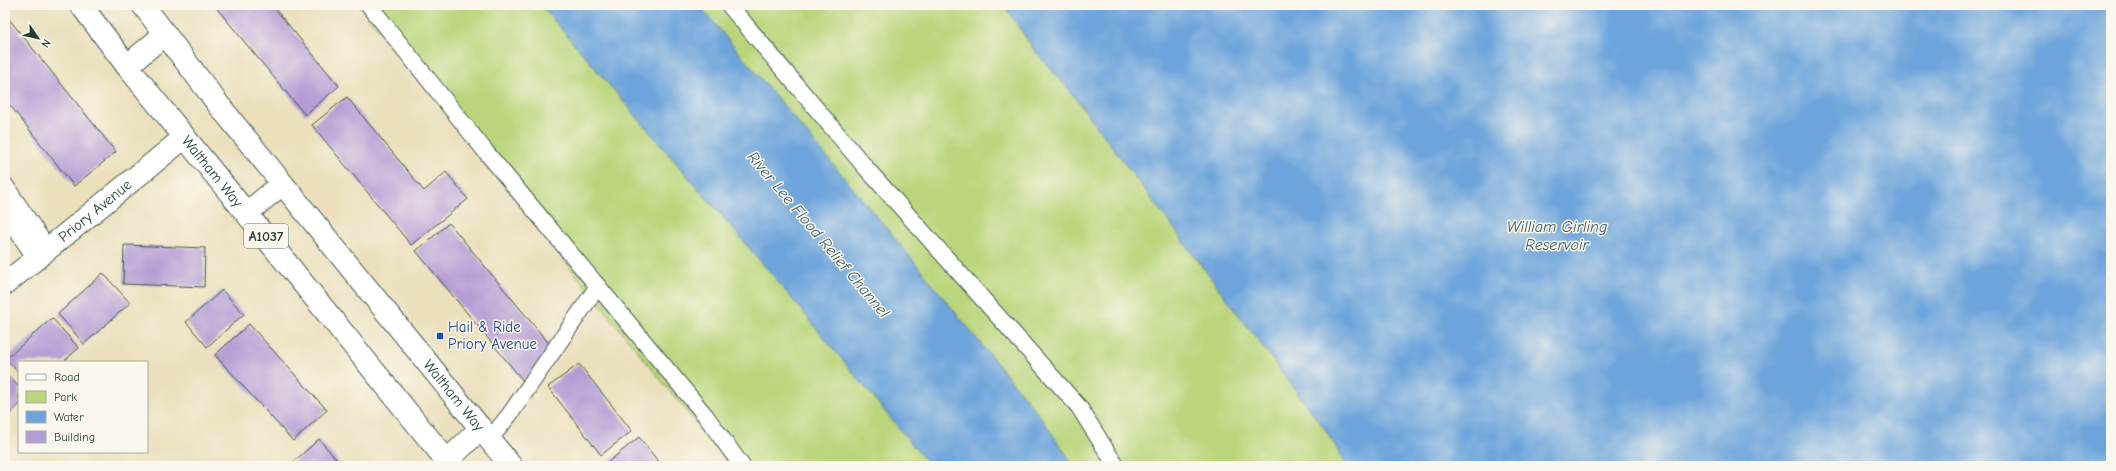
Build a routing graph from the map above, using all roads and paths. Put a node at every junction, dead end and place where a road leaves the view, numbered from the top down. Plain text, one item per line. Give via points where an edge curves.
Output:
1 (81, 5) edge
2 (143, 5) edge
3 (369, 5) edge
4 (729, 5) edge
5 (165, 34) junction
6 (127, 66) junction
7 (185, 137) junction
8 (282, 184) junction
9 (5, 185) edge
10 (247, 212) junction
11 (5, 214) edge
12 (42, 254) junction
13 (5, 284) edge
14 (598, 286) junction
15 (486, 433) junction
16 (449, 464) edge
17 (511, 466) edge
18 (742, 466) edge
19 (1116, 466) edge

1 - 6 main road, Waltham Way / A1037
2 - 5 main road, Waltham Way / A1037
3 - 14 lane via 486,152
4 - 19 lane via 866,168 1079,407
5 - 6 main road
5 - 8 main road, Waltham Way / A1037
6 - 7 main road, Waltham Way / A1037
7 - 10 main road, Waltham Way / A1037
7 - 12 main road, Priory Avenue
8 - 10 main road, A1037
8 - 15 main road, Waltham Way / A1037
9 - 12 lane
10 - 16 main road, Waltham Way / A1037
11 - 12 lane
12 - 13 main road, Priory Avenue
14 - 15 lane via 510,414
14 - 18 lane via 705,415
15 - 16 main road, A1037
15 - 17 main road, Waltham Way / A1037

